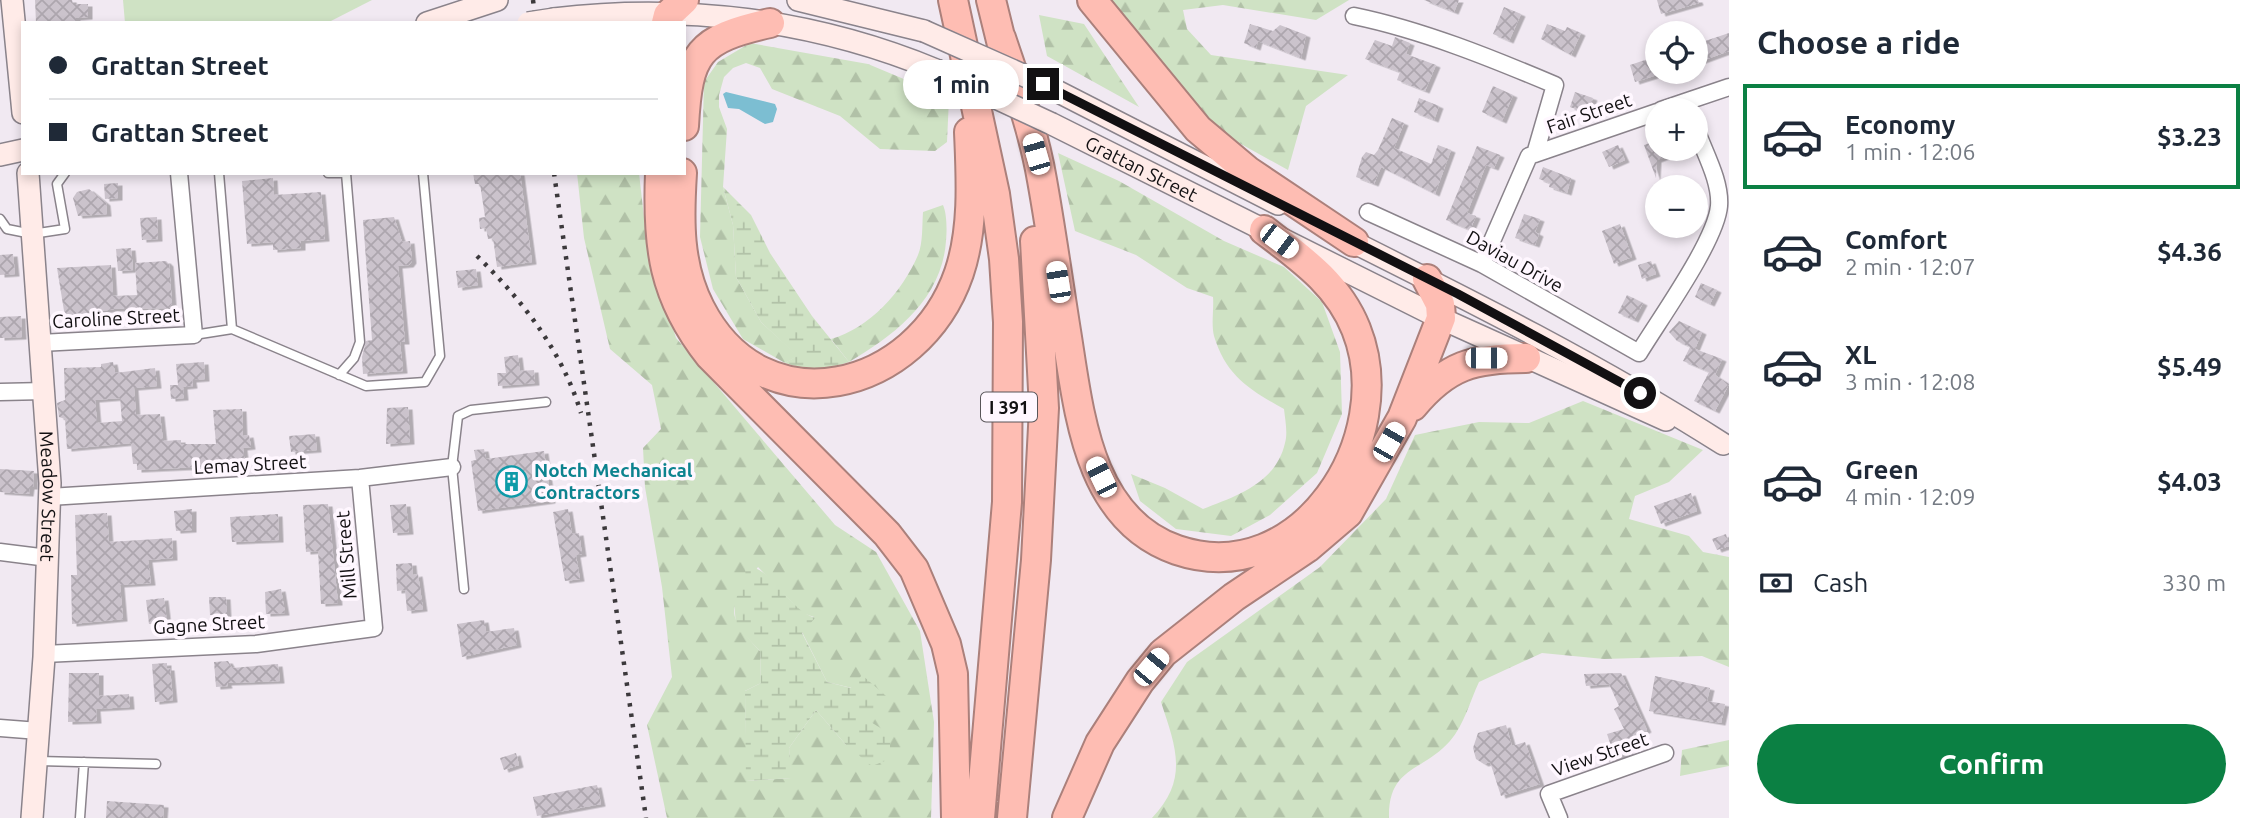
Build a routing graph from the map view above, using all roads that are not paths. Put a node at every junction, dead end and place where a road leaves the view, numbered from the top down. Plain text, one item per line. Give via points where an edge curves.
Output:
1 (12, 0) edge
2 (497, 0) edge
3 (798, 0) edge
4 (990, 0) edge
5 (1092, 0) edge
6 (955, 9) edge
7 (673, 12) edge
8 (1354, 16) dead end
9 (433, 21) edge
10 (541, 21) edge
11 (770, 23) junction
12 (1001, 38) junction
13 (1729, 87) edge
14 (21, 94) edge
15 (1705, 98) edge
16 (686, 101) edge
17 (1645, 116) edge
18 (21, 151) edge
19 (1535, 154) junction
20 (0, 156) edge
21 (1707, 161) edge
22 (28, 175) edge
23 (64, 175) edge
24 (178, 175) edge
25 (219, 175) edge
26 (344, 175) edge
27 (423, 175) edge
28 (665, 175) edge
29 (665, 175) edge
30 (1368, 212) dead end
31 (0, 219) edge
32 (1264, 230) junction
33 (32, 234) junction
34 (1354, 242) junction
35 (1482, 264) junction
36 (1427, 279) junction
37 (1441, 318) junction
38 (232, 329) junction
39 (194, 335) junction
40 (40, 343) junction
41 (1525, 358) junction
42 (339, 375) junction
43 (45, 391) junction
44 (0, 392) edge
45 (546, 402) dead end
46 (1402, 418) junction
47 (1727, 441) edge
48 (452, 467) junction
49 (360, 478) junction
50 (49, 497) junction
51 (0, 552) edge
52 (48, 558) junction
53 (464, 589) dead end
54 (374, 628) joint
55 (44, 654) junction
56 (0, 728) edge
57 (39, 731) junction
58 (1665, 753) dead end
59 (36, 761) junction
60 (84, 762) junction
61 (156, 764) dead end
62 (33, 818) edge
63 (80, 818) edge
64 (957, 818) edge
65 (980, 818) edge
66 (1012, 818) edge
67 (1067, 818) edge
68 (1559, 818) edge

1 - 14 main road
2 - 9 main road
3 - 34 main road, Grattan Street, bridge via 924,32 1043,84
4 - 12 highway, I 391
5 - 34 highway via 1198,129 1248,171
6 - 28 highway via 967,84 968,237 954,286 934,321 909,348 884,365 838,382 800,383 758,370 729,347 699,306 685,268
6 - 65 highway, I 391 via 995,194 1008,322 1007,502
7 - 10 main road, Grattan Street, bridge
7 - 11 main road, Grattan Street
8 - 19 street via 1488,58 1555,85
11 - 16 highway via 734,31 705,48 688,76
11 - 32 main road, Grattan Street, bridge via 889,51 936,70
12 - 32 highway via 1042,176 1086,443 1108,491 1131,522 1151,538 1189,554 1242,553 1293,530 1339,485 1360,438 1366,368 1351,317 1325,278
12 - 66 highway, I 391 via 1023,143 1037,253 1044,408 1036,560
13 - 15 street, Fair Street
17 - 19 street, Fair Street
18 - 20 main road
19 - 35 street via 1529,156
21 - 35 street, Daviau Drive via 1716,186 1718,214 1639,353
22 - 33 main road, Meadow Street
23 - 33 lane via 57,184 65,229
24 - 39 street
25 - 38 lane
26 - 42 lane via 360,342 354,358
27 - 42 lane via 440,356 425,382 366,386
29 - 64 highway via 659,225 663,264 674,301 688,326 710,356 887,534 914,569 943,635 953,674
30 - 35 street, Daviau Drive
31 - 33 lane via 7,229
32 - 37 main road, Grattan Street
33 - 40 main road, Meadow Street
34 - 36 main road, Grattan Street
36 - 37 highway via 1440,304
36 - 47 main road, Grattan Street
37 - 41 main road, Grattan Street
37 - 46 highway
38 - 39 lane
38 - 42 lane
39 - 40 street, Caroline Street
40 - 43 main road, Meadow Street
41 - 46 highway via 1486,358 1461,366 1426,390
41 - 47 main road, Grattan Street
43 - 44 street
43 - 50 main road, Meadow Street
45 - 48 lane via 471,410 458,416
46 - 67 highway via 1348,513 1163,653 1100,743
48 - 49 street, Lemay Street
48 - 53 lane
49 - 50 street, Lemay Street
49 - 54 street, Mill Street
50 - 52 main road, Meadow Street
51 - 52 street
52 - 55 main road, Meadow Street
54 - 55 street, Gagne Street via 256,644
55 - 57 main road, Meadow Street
56 - 57 street
57 - 59 main road, Meadow Street
58 - 68 street, View Street via 1549,794
59 - 60 lane
59 - 62 main road, Meadow Street
60 - 61 lane
60 - 63 lane

